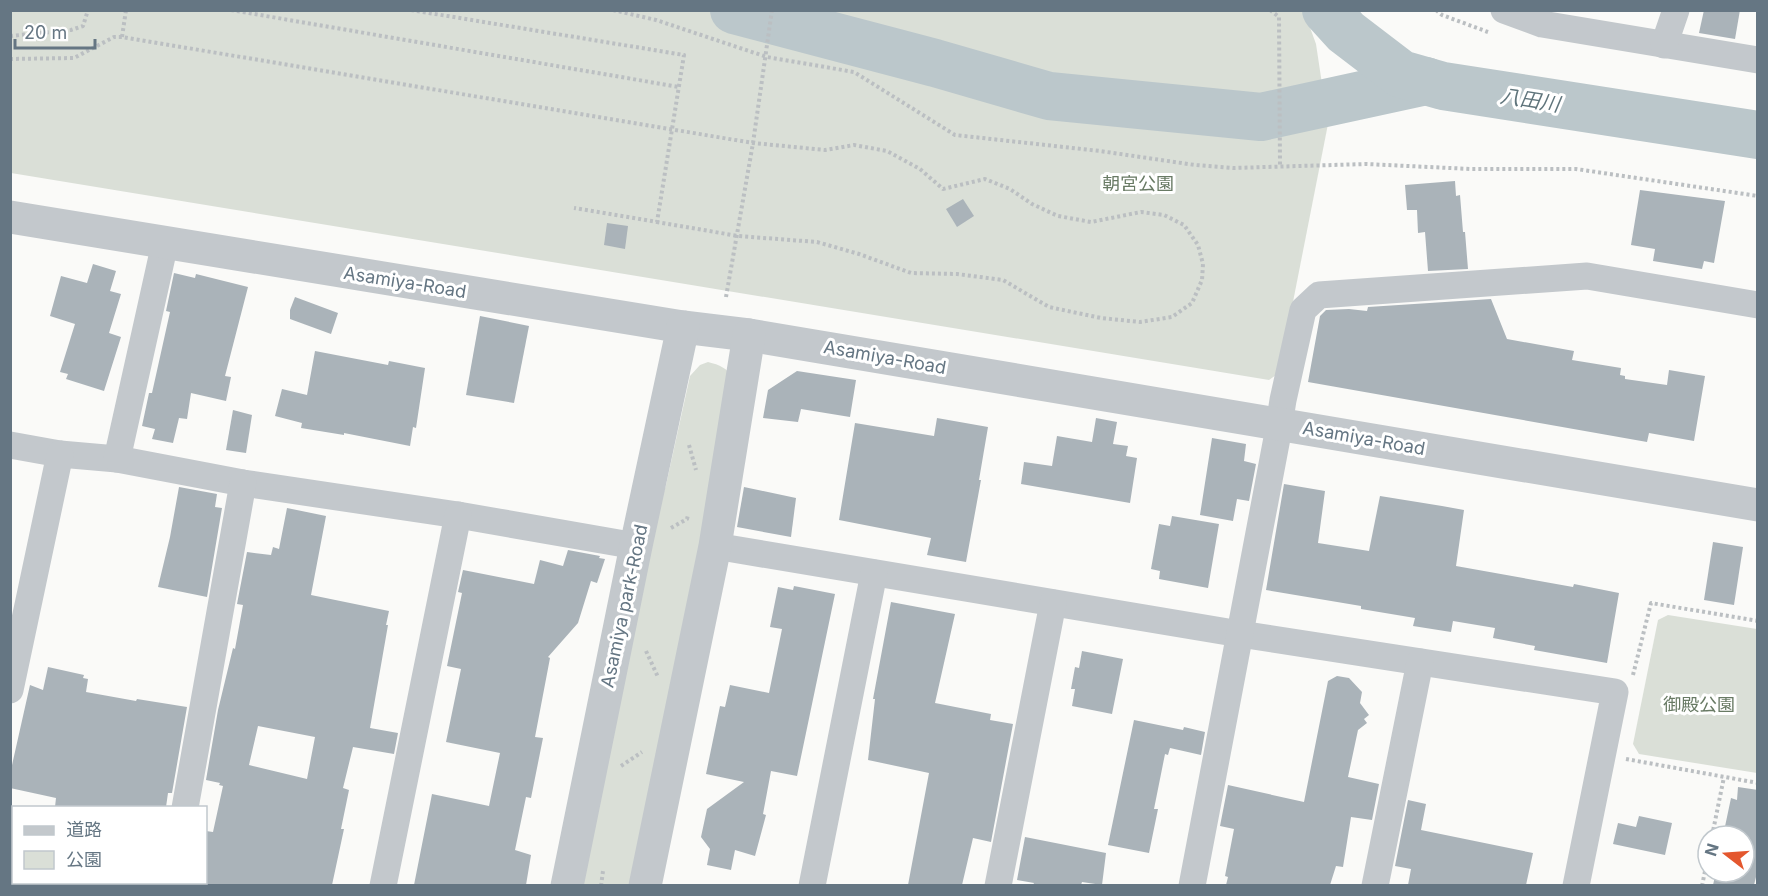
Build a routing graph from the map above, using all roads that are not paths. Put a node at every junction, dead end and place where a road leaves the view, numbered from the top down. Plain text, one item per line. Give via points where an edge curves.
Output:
1 (1504, 10) edge
2 (1676, 10) edge
3 (1664, 45) junction
4 (1758, 60) edge
5 (10, 217) edge
6 (165, 243) junction
7 (1758, 305) edge
8 (683, 327) junction
9 (749, 335) junction
10 (1279, 424) junction
11 (10, 445) edge
12 (60, 454) junction
13 (117, 459) junction
14 (243, 483) junction
15 (1758, 505) edge
16 (458, 515) junction
17 (636, 546) junction
18 (715, 546) junction
19 (874, 573) junction
20 (1053, 603) junction
21 (1240, 634) junction
22 (1420, 662) junction
23 (10, 690) edge
24 (184, 806) edge
25 (383, 885) edge
26 (567, 885) edge
27 (645, 885) edge
28 (812, 885) edge
29 (998, 885) edge
30 (1192, 885) edge
31 (1375, 885) edge
32 (1576, 885) edge

1 - 3 street via 1542,24
2 - 3 street
3 - 4 street
5 - 6 street, Asamiya-Road
6 - 8 street, Asamiya-Road
6 - 13 street
7 - 10 street via 1587,276 1319,295 1303,310
8 - 9 street, Asamiya-Road
8 - 17 street, Asamiya park-Road
9 - 10 street, Asamiya-Road
9 - 18 street
10 - 15 street, Asamiya-Road
10 - 21 street
11 - 12 street
12 - 13 street
12 - 23 street
13 - 14 street
14 - 16 street
14 - 24 street
16 - 17 street
16 - 25 street
17 - 26 street, Asamiya park-Road
18 - 19 street
18 - 27 street
19 - 20 street
19 - 28 street
20 - 21 street
20 - 29 street
21 - 22 street
21 - 30 street
22 - 31 street
22 - 32 street via 1615,692

